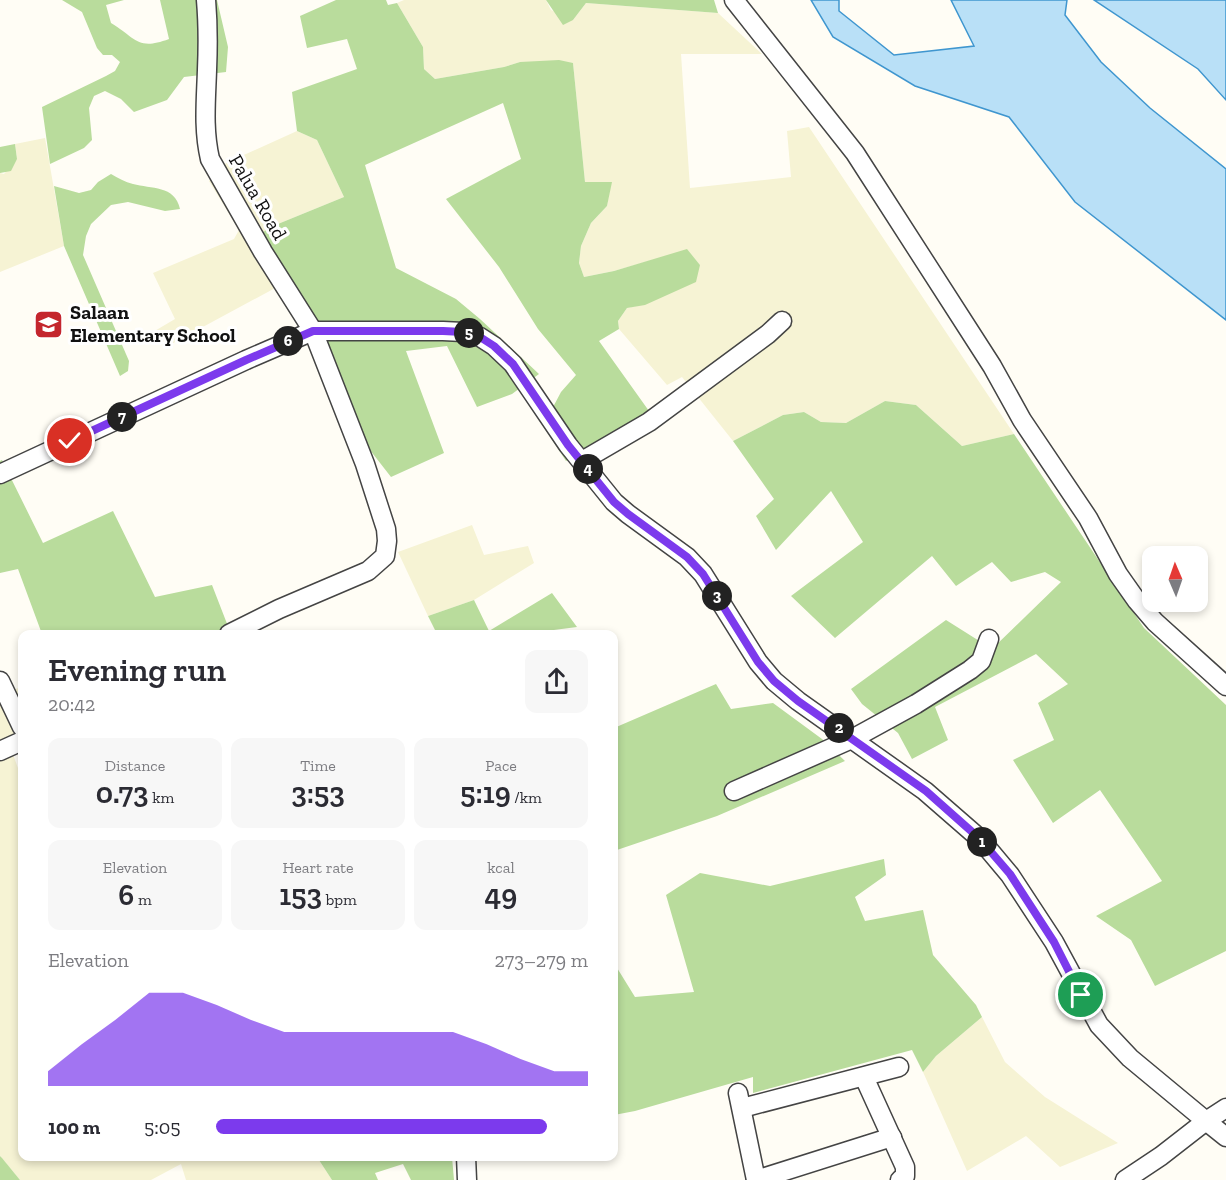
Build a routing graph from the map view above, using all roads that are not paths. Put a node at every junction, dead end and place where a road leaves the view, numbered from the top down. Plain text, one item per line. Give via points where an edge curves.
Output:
1 (206, 0) edge
2 (734, 0) edge
3 (782, 321) dead end
4 (313, 331) junction
5 (582, 461) junction
6 (0, 474) edge
7 (237, 630) edge
8 (989, 639) dead end
9 (0, 681) edge
10 (1226, 686) edge
11 (18, 719) edge
12 (854, 738) junction
13 (18, 743) edge
14 (0, 751) edge
15 (734, 791) dead end
16 (899, 1067) dead end
17 (864, 1077) junction
18 (1226, 1108) edge
19 (1206, 1120) junction
20 (892, 1137) junction
21 (1226, 1137) edge
22 (466, 1161) edge
23 (467, 1180) edge
24 (756, 1180) edge
25 (900, 1180) edge
26 (1125, 1180) edge

1 - 4 street, Palua Road via 204,118 210,159
2 - 10 street via 855,153 1137,601
3 - 5 street via 649,422
4 - 5 street via 443,331 480,337 513,364
4 - 6 street
4 - 7 street, Palua Road via 365,464 386,529 387,549 368,572
5 - 12 street via 614,502 687,557 703,574 774,681
8 - 12 street via 981,661 970,670
9 - 11 street
12 - 15 street
12 - 19 street via 926,791 979,838 1010,874 1054,942 1099,1025 1130,1058
13 - 14 street
16 - 17 street
17 - 20 street
17 - 24 street via 740,1101
18 - 19 street
19 - 21 street
19 - 26 street
20 - 24 street
20 - 25 street via 906,1172
22 - 23 street

